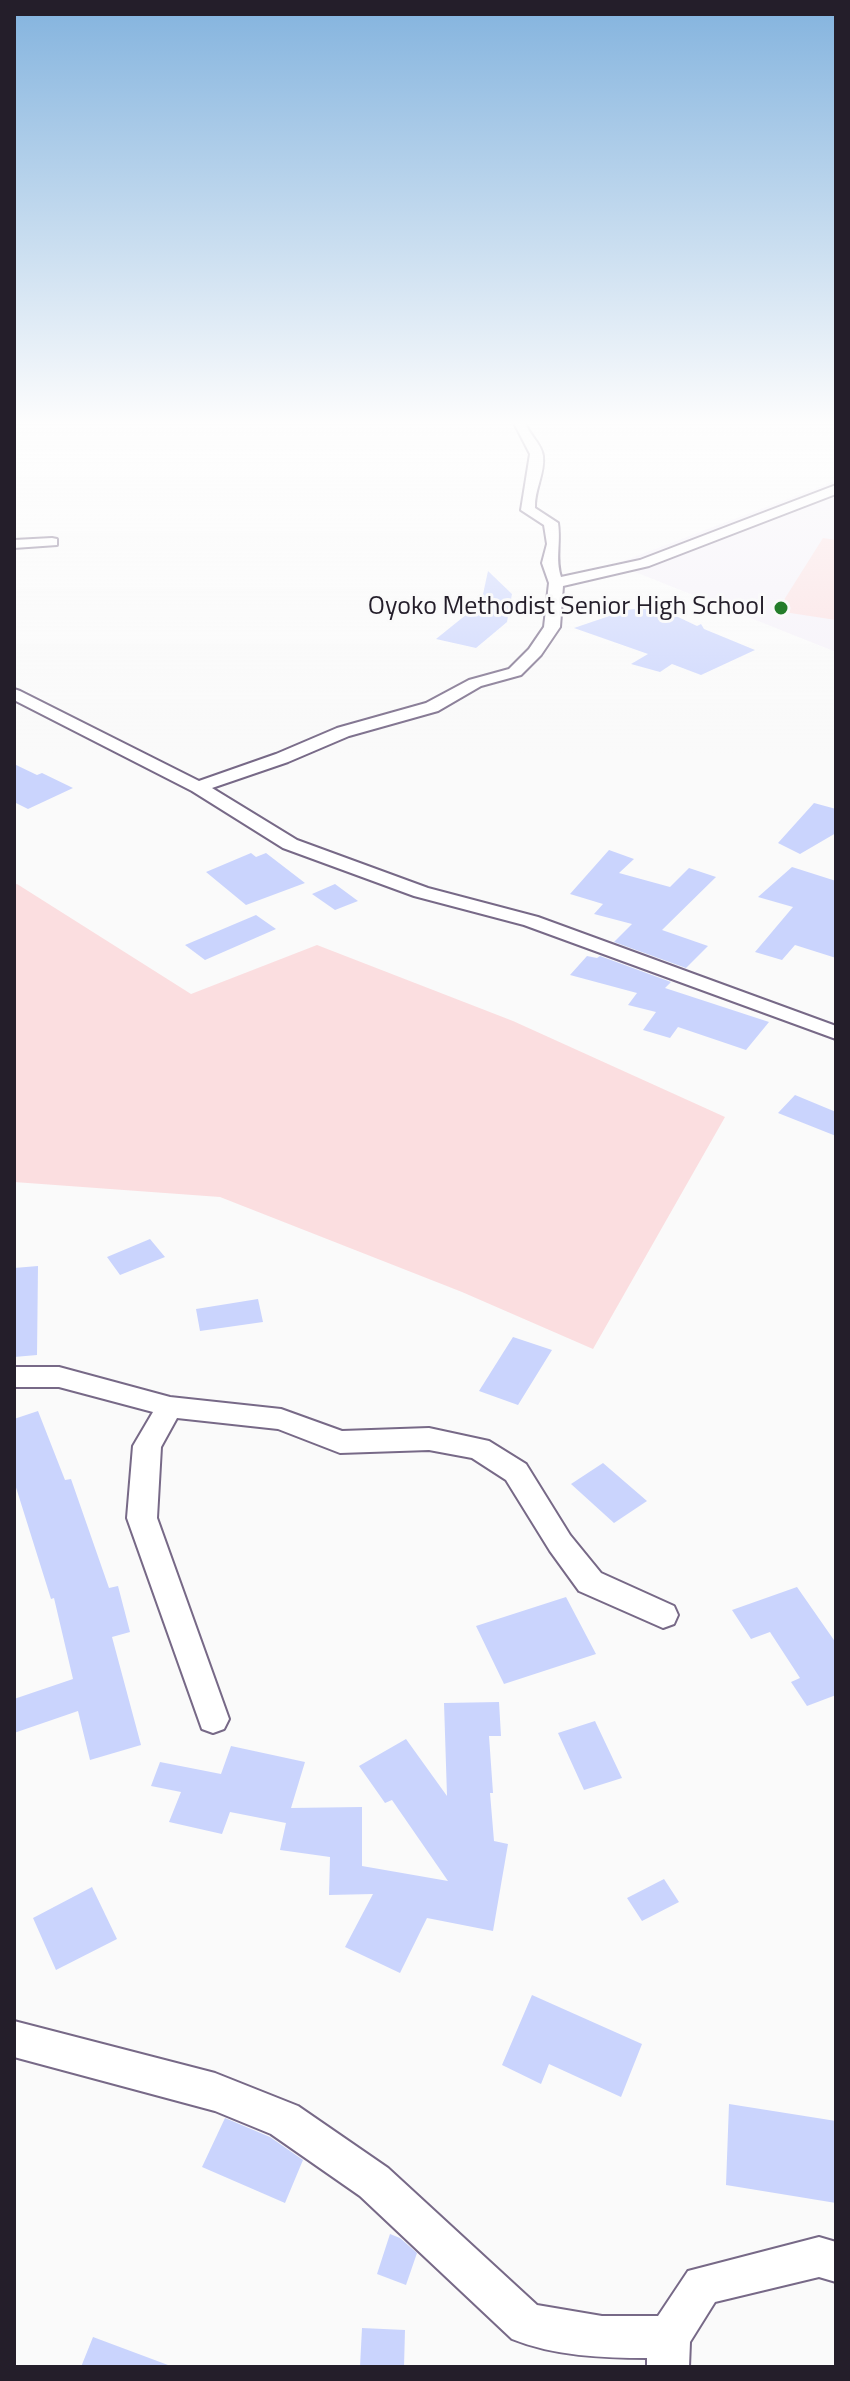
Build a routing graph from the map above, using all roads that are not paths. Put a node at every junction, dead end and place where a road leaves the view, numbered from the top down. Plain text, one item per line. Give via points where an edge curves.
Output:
1 (552, 532) edge
2 (724, 532) edge
3 (52, 542) dead end
4 (14, 544) edge
5 (556, 583) junction
6 (14, 694) edge
7 (198, 787) junction
8 (836, 1033) edge
9 (14, 1377) edge
10 (170, 1407) junction
11 (663, 1615) dead end
12 (213, 1719) dead end
13 (14, 2039) edge
14 (836, 2262) edge
15 (669, 2352) edge

1 - 5 street via 549,563
2 - 5 street via 644,563
3 - 4 street
5 - 7 street via 552,627 515,672
6 - 7 street
7 - 8 street via 290,844 421,892 531,921
9 - 10 street via 59,1377
10 - 11 street via 281,1419 340,1442 429,1439 479,1449 516,1472 590,1582
10 - 12 street via 147,1446 142,1518
13 - 15 street via 215,2092 284,2120 374,2182 527,2324
14 - 15 street via 819,2257 702,2285

